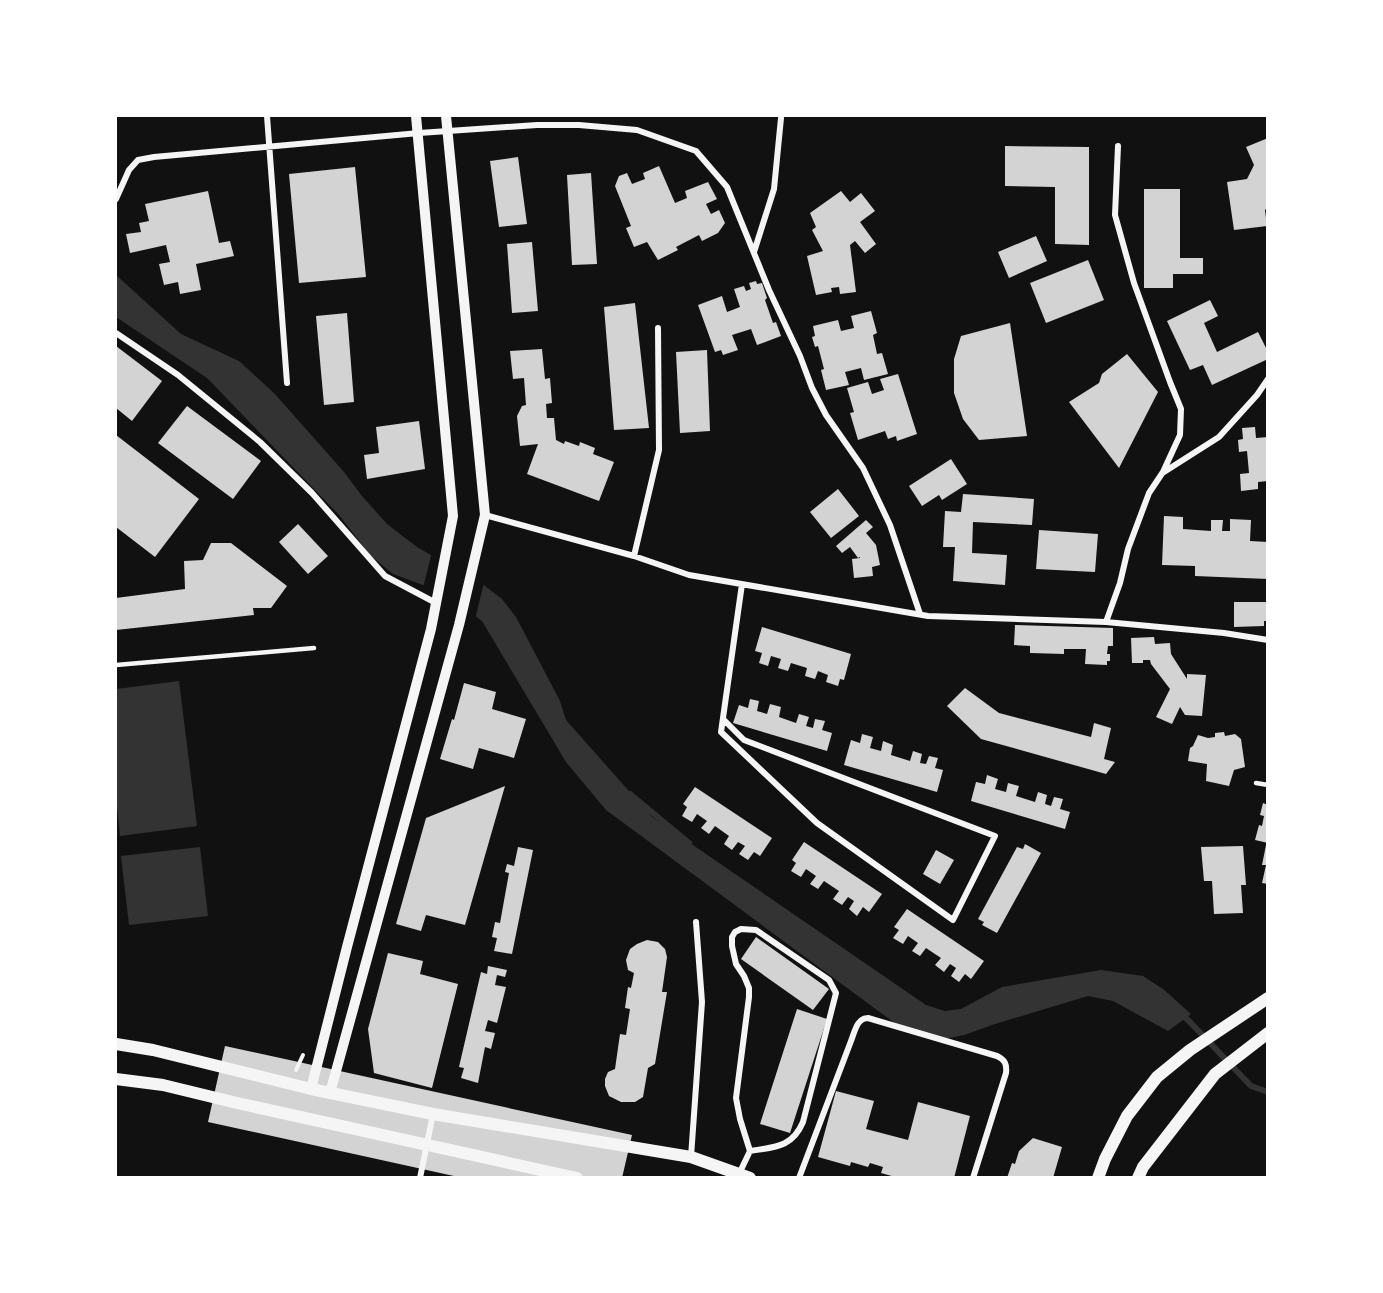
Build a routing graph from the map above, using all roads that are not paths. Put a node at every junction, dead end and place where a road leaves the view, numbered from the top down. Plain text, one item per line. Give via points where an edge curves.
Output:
1 (267, 116) edge
2 (416, 116) edge
3 (446, 116) edge
4 (781, 118) dead end
5 (447, 132) junction
6 (418, 134) junction
7 (1118, 146) dead end
8 (269, 147) junction
9 (116, 198) edge
10 (754, 253) junction
11 (658, 328) dead end
12 (116, 333) edge
13 (1268, 379) edge
14 (287, 383) dead end
15 (1164, 472) junction
16 (485, 515) junction
17 (634, 556) junction
18 (742, 584) junction
19 (438, 597) junction
20 (920, 614) junction
21 (1106, 622) junction
22 (1268, 640) edge
23 (314, 648) dead end
24 (116, 665) edge
25 (723, 719) junction
26 (1256, 783) dead end
27 (1268, 785) edge
28 (696, 922) dead end
29 (1268, 998) edge
30 (1268, 1033) edge
31 (116, 1044) edge
32 (116, 1079) edge
33 (311, 1089) junction
34 (330, 1093) junction
35 (433, 1114) junction
36 (428, 1144) junction
37 (750, 1151) junction
38 (691, 1157) junction
39 (538, 1173) edge
40 (745, 1176) edge
41 (420, 1178) edge
42 (576, 1178) edge
43 (799, 1178) edge
44 (973, 1178) edge
45 (1098, 1178) edge
46 (1138, 1178) edge

1 - 8 street
2 - 6 street
3 - 5 street
4 - 10 street via 774,189
5 - 6 street
5 - 10 street via 579,125 637,130 696,151 727,187
5 - 16 street
6 - 8 street
6 - 19 street via 453,516
7 - 15 street via 1115,215 1134,283 1181,409 1180,435
8 - 9 street via 138,160
8 - 14 street
10 - 20 street via 826,415 863,468 890,525
11 - 17 street via 659,450
12 - 19 street via 178,375 260,442 312,493 385,576
13 - 15 street via 1219,437
15 - 21 street via 1149,493
16 - 17 street
16 - 34 street via 459,625
17 - 18 street via 689,574
18 - 20 street
18 - 25 street
19 - 33 street
20 - 21 street
21 - 22 street
23 - 24 lane
25 - 25 street via 721,732 817,823 953,920 996,836 744,740
26 - 27 lane
28 - 38 street via 702,1002
29 - 45 main road via 1157,1077 1127,1116
30 - 46 main road via 1215,1074
31 - 33 main road
32 - 36 main road via 163,1084
33 - 34 main road
34 - 35 main road
35 - 36 street
35 - 38 main road
36 - 39 main road
36 - 41 street
37 - 37 street via 736,1098 749,997 732,945 732,937 741,929 756,930 829,980 836,993 800,1128 776,1148
37 - 40 street
38 - 40 main road
39 - 42 main road
43 - 44 street via 863,1018 1004,1059 1006,1073

